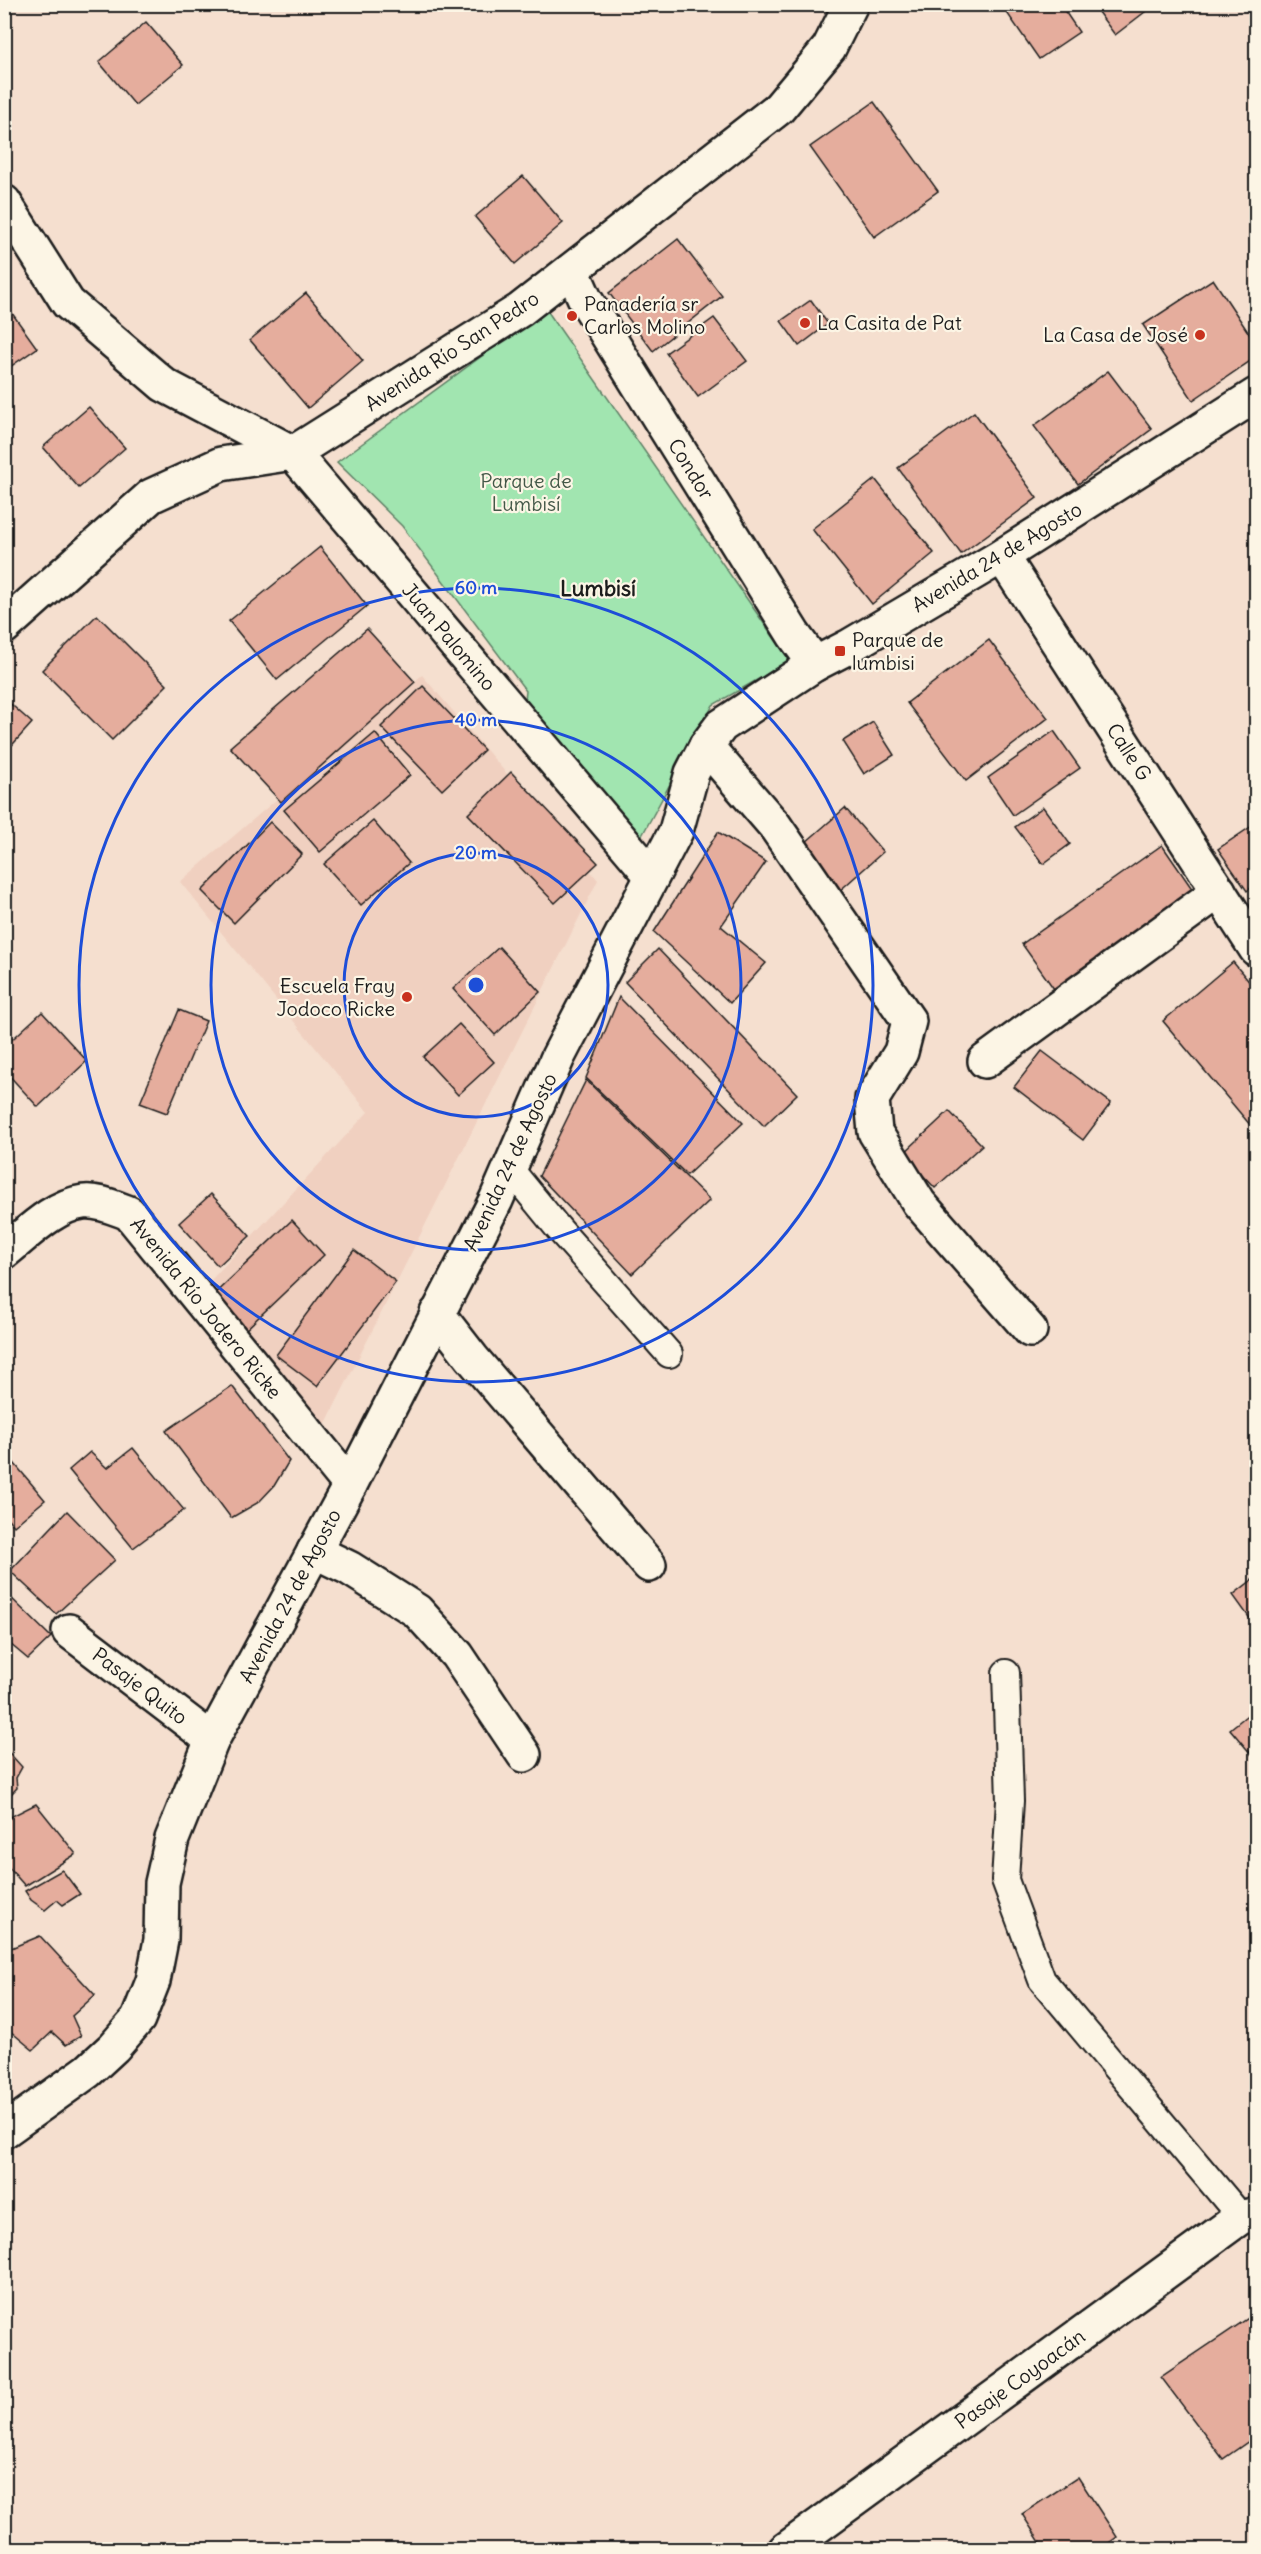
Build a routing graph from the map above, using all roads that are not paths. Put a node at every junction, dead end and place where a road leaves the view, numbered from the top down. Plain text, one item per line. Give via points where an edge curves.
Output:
1 (851, 4) edge
2 (4, 202) edge
3 (572, 270) junction
4 (1257, 395) edge
5 (293, 453) junction
6 (1002, 556) junction
7 (4, 627) edge
8 (815, 664) junction
9 (706, 746) junction
10 (652, 876) junction
11 (1219, 891) junction
12 (1257, 949) edge
13 (986, 1061) dead end
14 (510, 1168) junction
15 (4, 1252) edge
16 (437, 1313) junction
17 (1030, 1330) dead end
18 (669, 1354) dead end
19 (350, 1485) junction
20 (314, 1551) junction
21 (649, 1565) dead end
22 (69, 1631) dead end
23 (1006, 1672) dead end
24 (212, 1740) junction
25 (524, 1755) dead end
26 (4, 2131) edge
27 (1249, 2216) edge
28 (785, 2550) edge

1 - 3 street, Avenida Río San Pedro via 828,48 779,108
2 - 5 street via 68,303 164,385
3 - 5 street, Avenida Río San Pedro via 520,310
3 - 8 street, Condor via 604,330
4 - 6 street, Avenida 24 de Agosto
5 - 7 street, Avenida Río San Pedro via 221,464 151,496
5 - 10 street, Juan Palomino
6 - 8 street, Avenida 24 de Agosto
6 - 11 street, Calle G
8 - 9 street, Avenida 24 de Agosto via 721,726
9 - 10 street, Avenida 24 de Agosto via 692,773 676,831
9 - 17 street via 775,826 909,1021 901,1052 872,1099 875,1132 919,1203
10 - 14 street, Avenida 24 de Agosto via 558,1057
11 - 12 street, Calle G
11 - 13 street
14 - 16 street, Avenida 24 de Agosto
14 - 18 lane
15 - 19 street, Avenida Río Jodero Ricke via 58,1211 84,1202 129,1213
16 - 19 street, Avenida 24 de Agosto
16 - 21 street
19 - 20 street, Avenida 24 de Agosto
20 - 24 street, Avenida 24 de Agosto
20 - 25 street via 417,1611 457,1655
22 - 24 street, Pasaje Quito
23 - 27 lane via 1010,1801 1005,1880 1042,1980
24 - 26 street, Avenida 24 de Agosto via 172,1839 162,1883 160,1940 153,1981 138,2019 88,2071
27 - 28 street, Pasaje Coyoacán

